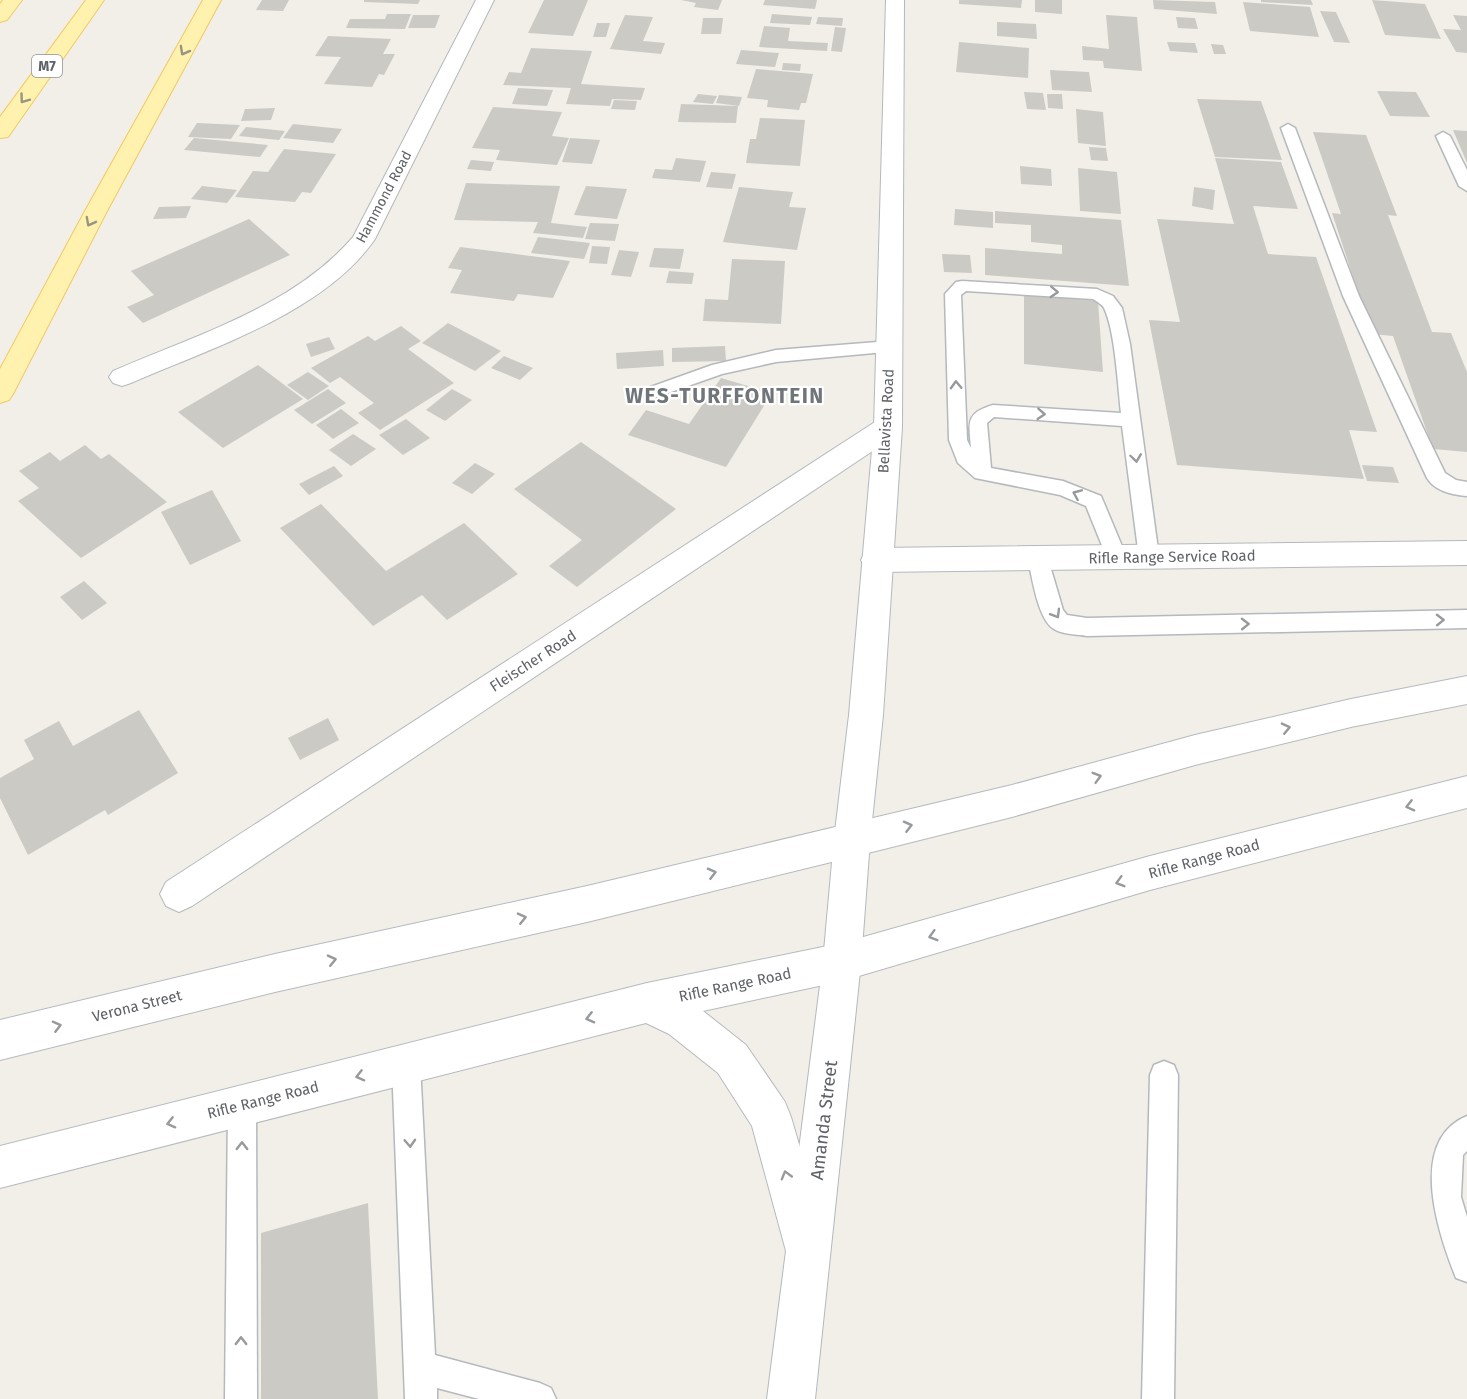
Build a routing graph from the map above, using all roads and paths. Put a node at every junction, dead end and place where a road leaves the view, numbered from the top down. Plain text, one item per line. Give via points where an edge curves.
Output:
1 (13, 0) edge
2 (95, 0) edge
3 (212, 0) edge
4 (485, 0) edge
5 (895, 0) edge
6 (0, 16) edge
7 (1288, 128) dead end
8 (0, 132) edge
9 (1443, 136) dead end
10 (1467, 186) edge
11 (890, 347) junction
12 (122, 377) dead end
13 (651, 393) dead end
14 (0, 394) edge
15 (1131, 420) junction
16 (888, 427) junction
17 (982, 473) junction
18 (1467, 489) edge
19 (1467, 553) edge
20 (1149, 557) junction
21 (1117, 558) junction
22 (1038, 559) junction
23 (876, 560) junction
24 (1467, 619) edge
25 (1467, 690) edge
26 (1467, 792) edge
27 (852, 840) junction
28 (178, 894) dead end
29 (842, 962) junction
30 (647, 1003) junction
31 (0, 1040) edge
32 (406, 1064) junction
33 (1164, 1075) dead end
34 (242, 1106) junction
35 (1467, 1130) edge
36 (0, 1167) edge
37 (808, 1251) junction
38 (1467, 1267) edge
39 (420, 1367) junction
40 (241, 1399) edge
41 (421, 1399) edge
42 (540, 1399) edge
43 (791, 1399) edge
44 (1158, 1399) edge

1 - 6 main road
2 -> 8 main road, M7
3 -> 14 main road
4 - 12 street, Hammond Road via 363,239 351,255 304,295
5 - 11 street, Bellavista Road
7 - 18 lane via 1351,296 1437,478 1454,488
9 - 10 lane
11 - 13 lane via 767,358 718,369
11 - 16 street, Bellavista Road
17 -> 15 lane via 978,422 984,414 993,411
17 -> 15 lane via 965,458 958,440 953,294 962,286 1097,294 1107,300 1113,308 1121,344
15 -> 20 lane
16 - 23 street, Bellavista Road
16 - 28 street, Fleischer Road
21 -> 17 lane via 1094,501 1063,488
19 - 20 street, Rifle Range Service Road
20 - 21 street, Rifle Range Service Road
21 - 22 street, Rifle Range Service Road
22 - 23 street, Rifle Range Service Road
22 -> 24 lane via 1053,614 1061,623 1087,627
23 - 27 street, Bellavista Road via 866,716
27 -> 25 street via 1195,750
26 -> 29 street, Rifle Range Road via 1150,873
27 - 29 street, Amanda Street
31 -> 27 street, Verona Street
29 - 30 street, Rifle Range Road
29 - 37 street, Amanda Street
30 -> 32 street, Rifle Range Road
37 -> 30 street via 770,1117 745,1078 732,1059 683,1020
32 -> 34 street, Rifle Range Road
32 -> 39 lane
33 - 44 lane
34 -> 36 street, Rifle Range Road
40 -> 34 lane
35 - 38 lane via 1449,1149 1446,1197
37 - 43 street, Amanda Street
39 - 41 lane
39 - 42 lane

